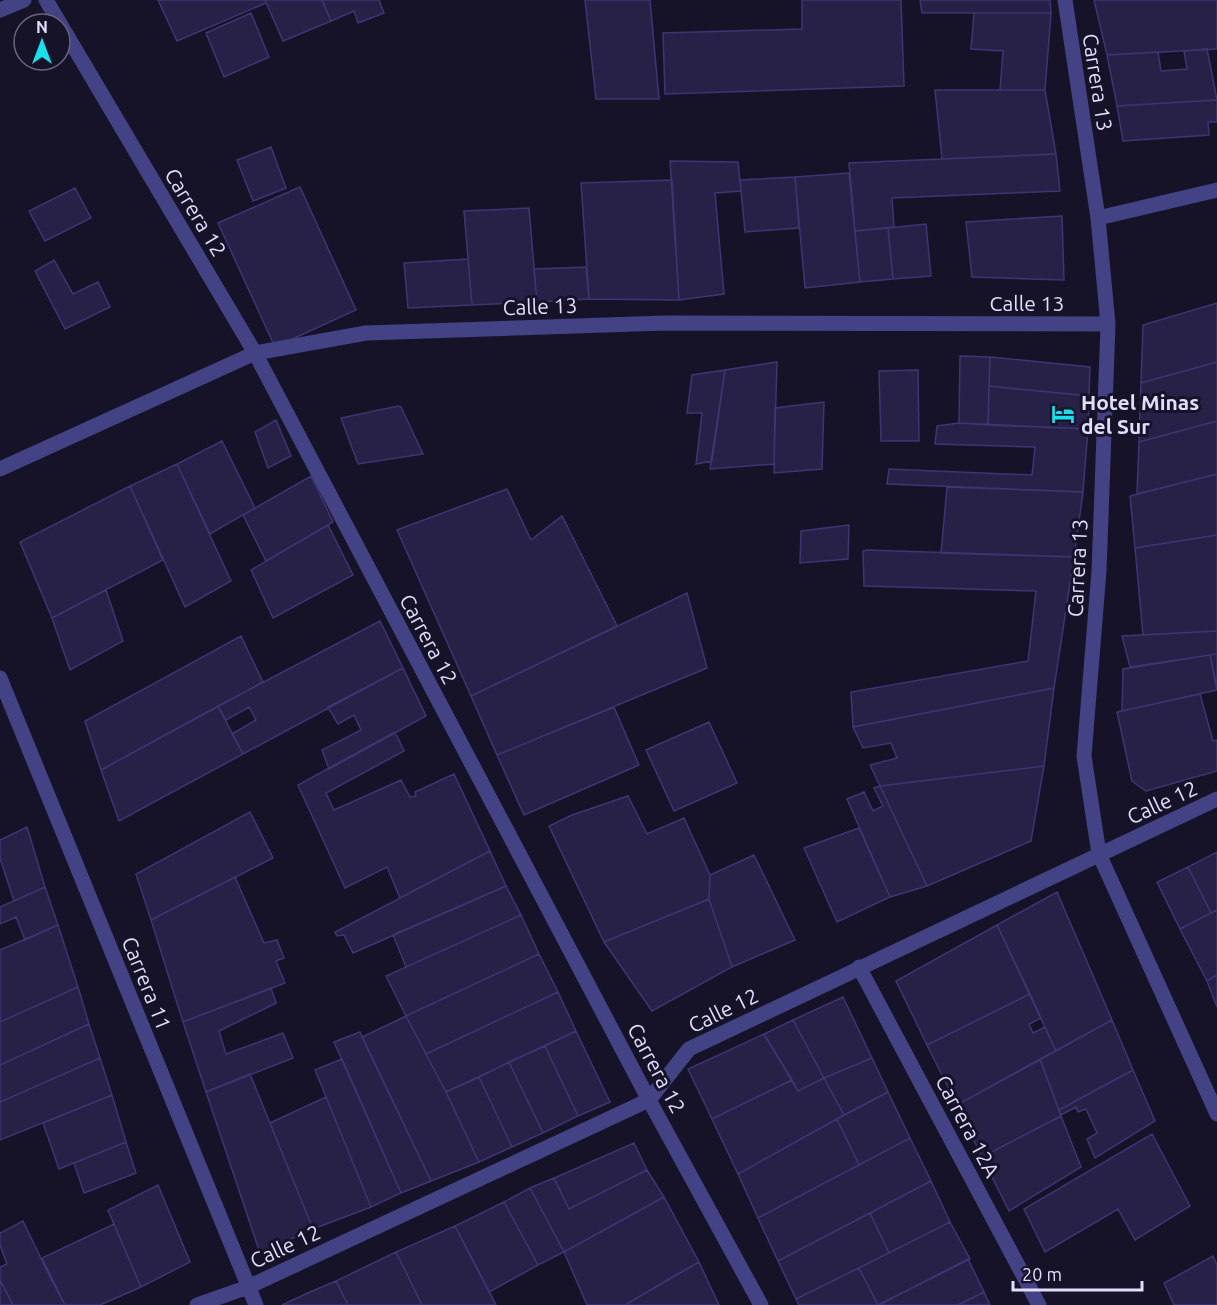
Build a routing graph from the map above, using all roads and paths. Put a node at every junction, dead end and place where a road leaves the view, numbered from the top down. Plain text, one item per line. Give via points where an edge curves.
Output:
1 (24, 0) edge
2 (46, 0) edge
3 (1065, 0) edge
4 (0, 10) edge
5 (1217, 190) edge
6 (1098, 218) junction
7 (1108, 324) junction
8 (255, 353) junction
9 (0, 469) edge
10 (0, 678) edge
11 (1217, 799) edge
12 (1099, 854) junction
13 (860, 967) junction
14 (649, 1100) junction
15 (1217, 1114) edge
16 (248, 1287) junction
17 (197, 1305) edge
18 (255, 1305) edge
19 (761, 1305) edge
20 (1039, 1305) edge

1 - 4 street
2 - 8 street, Carrera 12
3 - 6 street, Carrera 13
5 - 6 street
6 - 7 street, Carrera 13
7 - 8 street, Calle 13 via 665,323 366,333
7 - 12 street, Carrera 13 via 1099,571 1084,756
8 - 9 street, Calle 13
8 - 14 street, Carrera 12
10 - 16 street, Carrera 11
11 - 12 street, Calle 12
12 - 13 street, Calle 12
12 - 15 street, Carrera 13
13 - 14 street, Calle 12 via 689,1049
13 - 20 street, Carrera 12A
14 - 16 street, Calle 12
14 - 19 street, Carrera 12
16 - 17 street, Calle 12
16 - 18 street, Carrera 11

